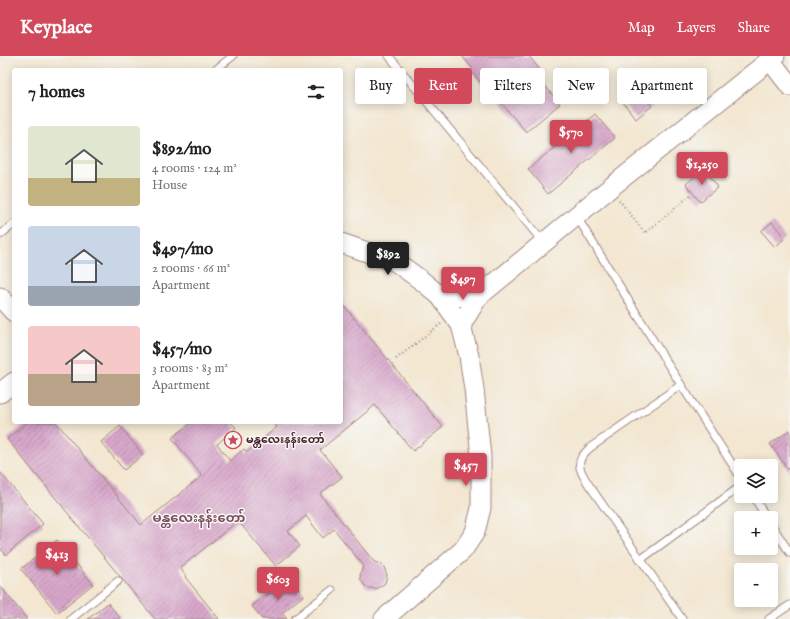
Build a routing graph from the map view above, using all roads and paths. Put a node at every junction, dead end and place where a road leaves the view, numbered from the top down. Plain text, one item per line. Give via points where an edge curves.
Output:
1 (233, 56) edge
2 (389, 56) edge
3 (772, 58) edge
4 (218, 68) edge
5 (790, 86) edge
6 (610, 188) junction
7 (692, 193) dead end
8 (576, 216) junction
9 (12, 226) edge
10 (0, 235) edge
11 (543, 243) junction
12 (343, 244) edge
13 (440, 296) junction
14 (0, 297) edge
15 (478, 297) junction
16 (12, 310) edge
17 (457, 319) junction
18 (396, 359) dead end
19 (12, 384) edge
20 (681, 385) junction
21 (0, 393) edge
22 (734, 467) edge
23 (734, 491) edge
24 (778, 535) edge
25 (790, 553) edge
26 (640, 560) junction
27 (118, 581) dead end
28 (332, 590) dead end
29 (790, 605) edge
30 (71, 619) edge
31 (296, 619) edge
32 (384, 619) edge
33 (682, 619) edge
34 (770, 619) edge

1 - 4 lane
2 - 11 lane
3 - 5 street
3 - 6 street
6 - 7 path via 645,233
6 - 8 street
8 - 11 street
8 - 20 lane
9 - 10 lane
11 - 15 street
12 - 13 street via 396,262
13 - 15 street
13 - 17 street
14 - 16 street
15 - 17 street
17 - 18 path
17 - 32 street via 469,356 473,382 481,457 481,508 475,532 463,550
19 - 21 street
20 - 22 lane
20 - 26 lane via 591,447 579,463 589,485
23 - 26 lane
24 - 25 lane
26 - 33 lane
27 - 30 lane
28 - 31 lane
29 - 34 lane

